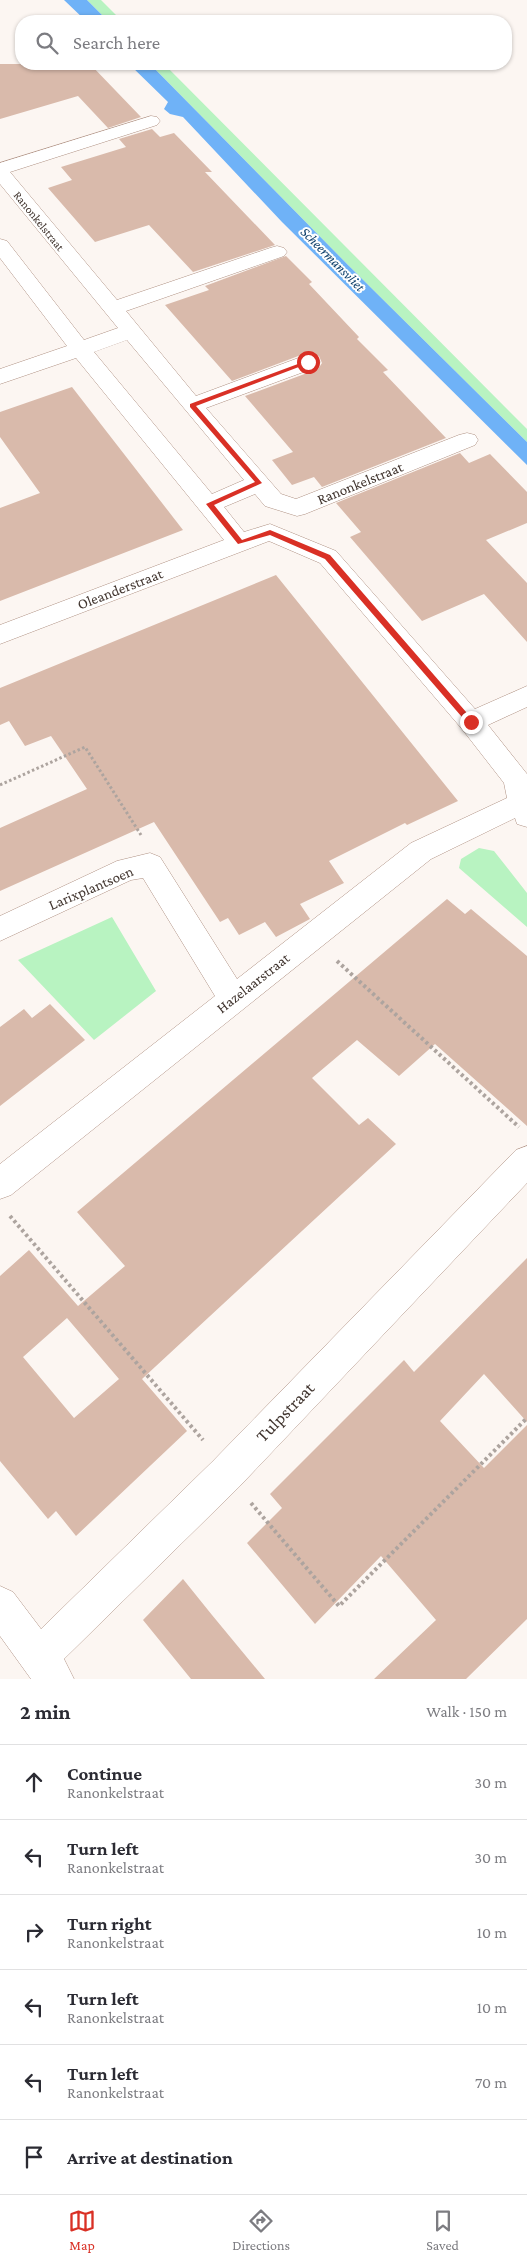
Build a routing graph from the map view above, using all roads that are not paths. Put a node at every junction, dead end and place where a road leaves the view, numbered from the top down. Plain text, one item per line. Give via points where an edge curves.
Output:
1 (151, 121) dead end
2 (1, 175) edge
3 (0, 246) edge
4 (277, 252) dead end
5 (112, 309) junction
6 (131, 331) junction
7 (80, 349) junction
8 (308, 362) dead end
9 (0, 377) edge
10 (192, 405) junction
11 (467, 440) dead end
12 (259, 483) junction
13 (210, 504) junction
14 (240, 543) junction
15 (0, 635) edge
16 (527, 696) edge
17 (471, 722) junction
18 (524, 810) edge
19 (0, 929) edge
20 (233, 998) junction
21 (527, 1161) edge
22 (0, 1184) edge
23 (0, 1605) edge
24 (47, 1669) edge

1 - 2 street, Ranonkelstraat
2 - 5 street, Ranonkelstraat
3 - 7 street
4 - 5 street
5 - 6 street, Ranonkelstraat
6 - 7 street
6 - 10 street, Ranonkelstraat
7 - 9 street
7 - 13 street
8 - 10 street
10 - 12 street, Ranonkelstraat
11 - 12 street, Ranonkelstraat via 297,508 274,500
12 - 13 street
13 - 14 street
14 - 15 street, Oleanderstraat
14 - 17 street via 270,532 328,557
16 - 17 street
17 - 18 street via 516,780
18 - 20 street, Hazelaarstraat via 421,851
19 - 20 street, Larixplantsoen via 127,869 150,865
20 - 22 street, Hazelaarstraat
21 - 24 street, Tulpstraat via 226,1474
23 - 24 street

